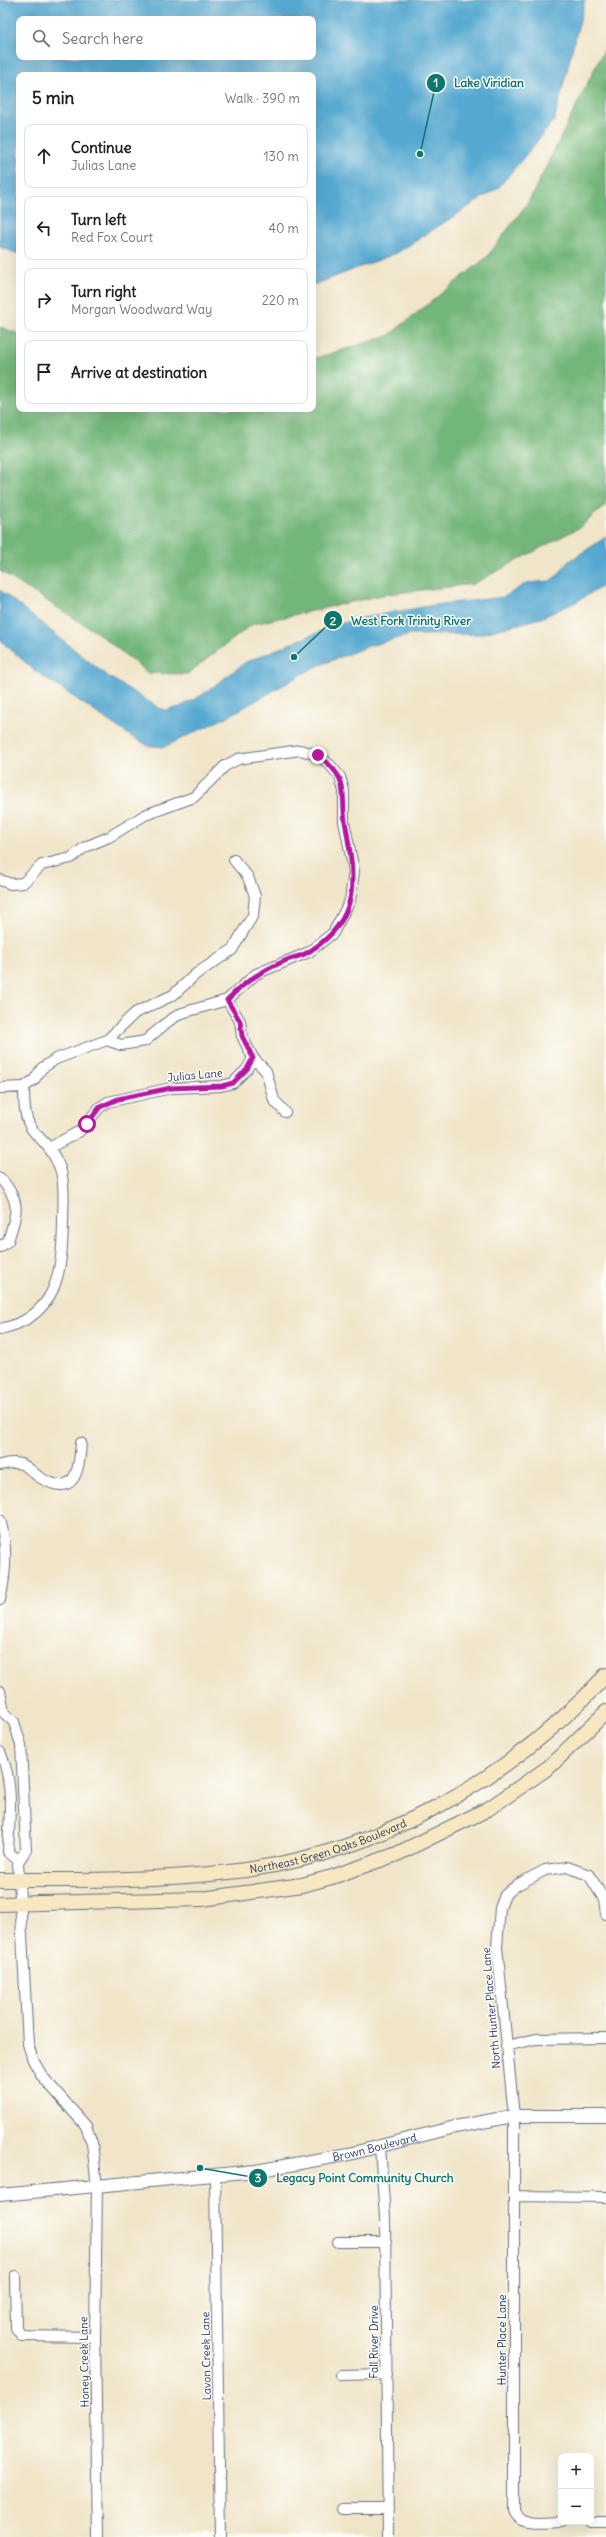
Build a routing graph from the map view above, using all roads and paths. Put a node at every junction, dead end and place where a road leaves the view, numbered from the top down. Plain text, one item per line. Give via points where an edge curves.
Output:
1 (234, 860) dead end
2 (0, 880) edge
3 (227, 1000) junction
4 (107, 1040) junction
5 (253, 1058) junction
6 (24, 1087) junction
7 (0, 1088) edge
8 (285, 1112) dead end
9 (49, 1148) junction
10 (0, 1178) edge
11 (0, 1247) edge
12 (0, 1328) edge
13 (80, 1443) dead end
14 (0, 1465) edge
15 (0, 1520) edge
16 (3, 1557) edge
17 (0, 1600) edge
18 (606, 1674) edge
19 (0, 1691) edge
20 (2, 1713) edge
21 (605, 1713) edge
22 (0, 1752) edge
23 (18, 1860) junction
24 (0, 1880) edge
25 (19, 1880) junction
26 (20, 1903) junction
27 (0, 1904) edge
28 (606, 1914) edge
29 (606, 2038) edge
30 (506, 2046) junction
31 (514, 2116) junction
32 (606, 2116) edge
33 (380, 2147) junction
34 (215, 2175) junction
35 (96, 2187) junction
36 (0, 2195) edge
37 (514, 2196) junction
38 (606, 2197) edge
39 (338, 2242) dead end
40 (386, 2242) junction
41 (15, 2276) dead end
42 (95, 2337) junction
43 (387, 2374) junction
44 (341, 2375) dead end
45 (342, 2509) dead end
46 (388, 2509) junction
47 (558, 2522) edge
48 (594, 2522) edge
49 (606, 2522) edge
50 (98, 2537) edge
51 (220, 2537) edge
52 (388, 2537) edge

1 - 4 street via 248,877 255,896 253,915 232,950 196,974 173,995 135,1013
2 - 3 street via 10,884 23,883 42,865 71,858 84,847 109,837 137,818 194,797 225,766 238,760 291,750 318,755 340,777 344,792 344,822 354,871 350,901 333,933 309,952 256,974
3 - 4 street via 182,1013 145,1042 121,1045
3 - 5 street via 240,1021 242,1036
4 - 6 street via 56,1059 42,1068 34,1080
5 - 8 street via 266,1071 274,1100
5 - 9 street, Julias Lane via 247,1069 233,1083 222,1086 171,1088 108,1102 100,1107 80,1131
6 - 7 street
6 - 9 street via 25,1107 30,1126
9 - 12 street via 62,1176 63,1248 56,1282 50,1296 30,1319
10 - 11 street via 15,1198 17,1208 8,1241
13 - 14 street via 78,1474 67,1483 49,1482 22,1464
15 - 16 street
16 - 17 street
18 - 25 main road, Northeast Green Oaks Boulevard via 528,1748 487,1776 443,1804 389,1830 354,1843 296,1860 238,1871 181,1877
19 - 20 street
20 - 23 street via 14,1722 21,1745 26,1850
21 - 26 main road via 550,1767 488,1809 397,1854 332,1877 302,1885 202,1899
22 - 23 street via 8,1770 11,1787 8,1852
23 - 25 street, Honey Creek Lane
24 - 25 main road, Northeast Green Oaks Boulevard
25 - 26 street, Honey Creek Lane
26 - 27 main road
26 - 35 street, Honey Creek Lane via 28,2044 42,2076 86,2126 92,2143
28 - 30 street, North Hunter Place Lane via 604,1899 589,1875 567,1867 545,1870 517,1885 505,1895 500,1908 497,1947
29 - 30 street via 536,2039
30 - 31 street, North Hunter Place Lane
31 - 32 street, Brown Boulevard
31 - 33 street, Brown Boulevard via 455,2127
31 - 37 street, Hunter Place Lane
33 - 34 street, Brown Boulevard via 299,2164
33 - 40 street, Fall River Drive
34 - 35 street, Brown Boulevard
34 - 51 street, Lavon Creek Lane
35 - 36 street, Brown Boulevard
35 - 42 street, Honey Creek Lane
37 - 38 street
37 - 47 street, Hunter Place Lane via 514,2510 519,2519 525,2522
39 - 40 street
40 - 43 street, Fall River Drive
41 - 42 street via 16,2328 22,2336
42 - 50 street, Honey Creek Lane
43 - 44 street
43 - 46 street, Fall River Drive
45 - 46 street
46 - 52 street, Fall River Drive
48 - 49 street

